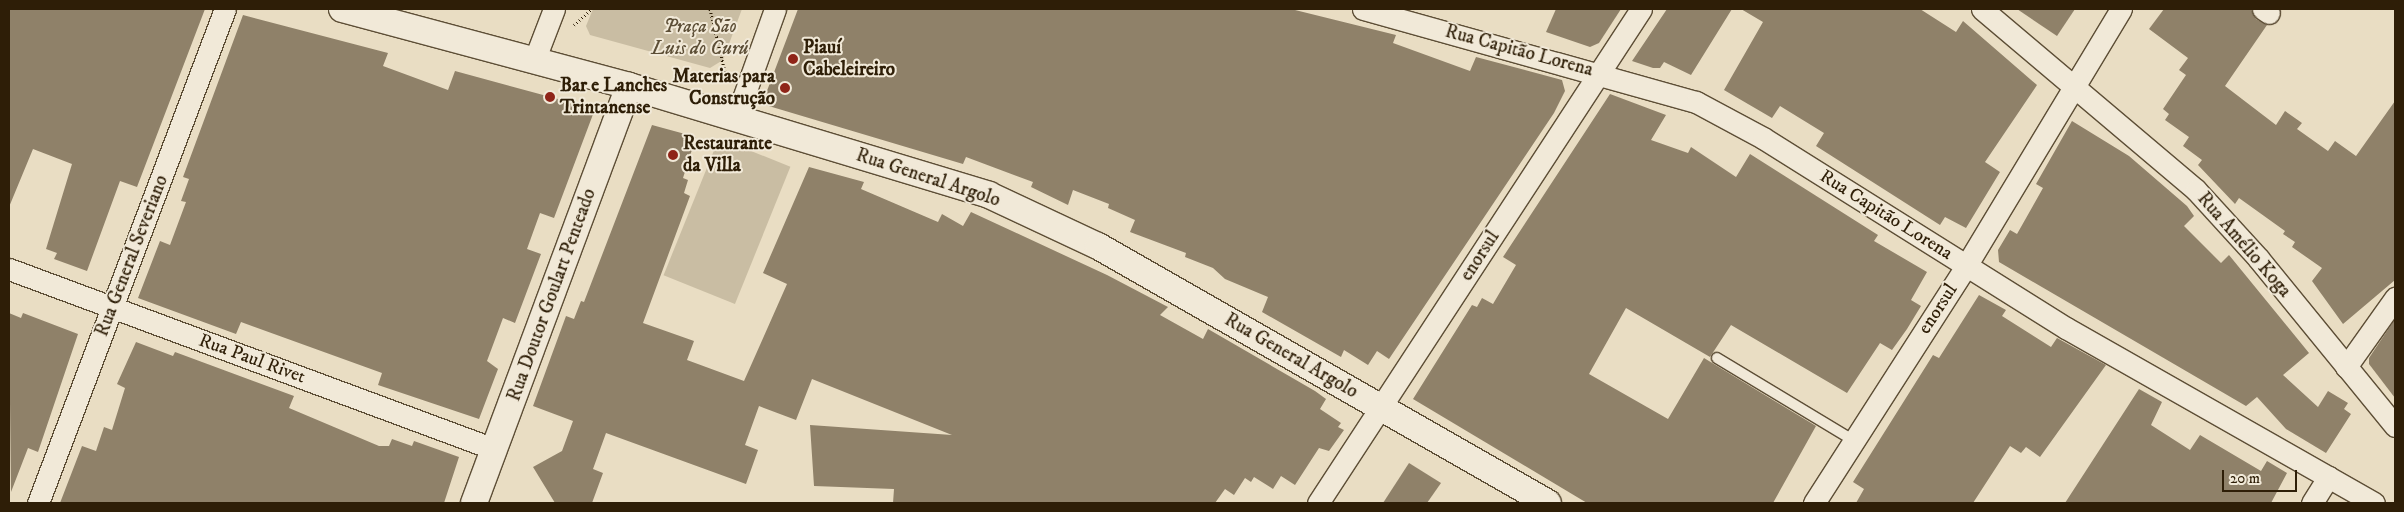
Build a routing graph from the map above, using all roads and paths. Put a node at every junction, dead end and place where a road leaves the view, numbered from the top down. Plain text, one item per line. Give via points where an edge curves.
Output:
1 (225, 9) edge
2 (342, 9) edge
3 (554, 9) edge
4 (710, 9) edge
5 (775, 9) edge
6 (1363, 9) edge
7 (1641, 9) edge
8 (1982, 9) edge
9 (2120, 9) edge
10 (534, 61) junction
11 (1599, 73) junction
12 (2072, 85) junction
13 (629, 86) junction
14 (736, 118) junction
15 (1966, 266) junction
16 (9, 269) edge
17 (2395, 298) edge
18 (112, 307) junction
19 (1717, 358) dead end
20 (2346, 367) junction
21 (1381, 407) junction
22 (2395, 426) edge
23 (1853, 440) junction
24 (494, 449) junction
25 (2328, 478) junction
26 (38, 503) edge
27 (474, 503) edge
28 (1318, 503) edge
29 (1548, 503) edge
30 (1814, 503) edge
31 (2312, 503) edge
32 (2374, 503) edge

1 - 18 street, Rua General Severiano
2 - 10 street, Rua General Argolo
3 - 10 street
4 - 14 path
5 - 14 street
6 - 11 street, Rua Capitão Lorena
7 - 11 street, enorsul
8 - 12 street, Rua Amélio Koga
9 - 12 street, enorsul
10 - 13 street, Rua General Argolo
11 - 15 street, Rua Capitão Lorena via 1696,102 1728,118
11 - 21 street, enorsul
12 - 15 street, enorsul
12 - 20 street, Rua Amélio Koga via 2196,190 2258,258
13 - 14 street, Rua General Argolo
13 - 24 street, Rua Doutor Goulart Penteado
14 - 21 street, Rua General Argolo via 989,195 1098,246
15 - 23 street, enorsul
15 - 25 street, Rua Capitão Lorena via 2066,328
16 - 18 street, Rua Paul Rivet
17 - 20 street
18 - 24 street, Rua Paul Rivet
18 - 26 street, Rua General Severiano
19 - 23 lane
20 - 22 street, Rua Amélio Koga
21 - 28 street, enorsul
21 - 29 street, Rua General Argolo
23 - 30 street, enorsul
24 - 27 street, Rua Doutor Goulart Penteado
25 - 31 street
25 - 32 street, Rua Capitão Lorena

